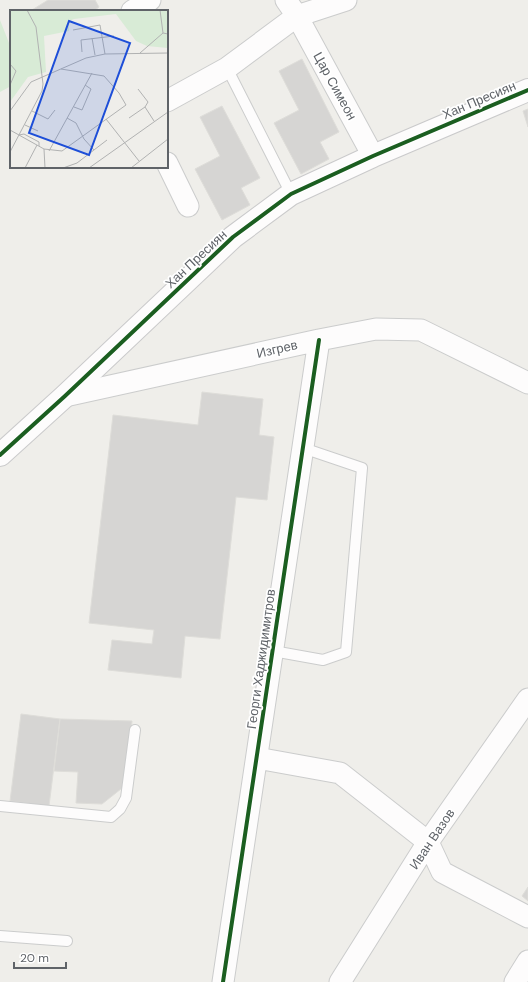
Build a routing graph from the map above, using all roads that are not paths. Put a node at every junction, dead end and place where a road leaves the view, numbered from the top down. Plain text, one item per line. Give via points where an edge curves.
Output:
1 (150, 0) edge
2 (346, 0) edge
3 (291, 8) edge
4 (134, 10) edge
5 (227, 68) junction
6 (528, 90) edge
7 (168, 100) edge
8 (373, 156) junction
9 (168, 165) edge
10 (291, 194) junction
11 (188, 206) dead end
12 (319, 340) junction
13 (528, 383) edge
14 (66, 396) junction
15 (303, 448) junction
16 (0, 455) edge
17 (273, 651) junction
18 (528, 699) edge
19 (135, 730) dead end
20 (257, 758) junction
21 (0, 806) edge
22 (428, 842) junction
23 (528, 917) edge
24 (0, 936) edge
25 (67, 941) dead end
26 (528, 961) edge
27 (223, 982) edge
28 (340, 982) edge
29 (515, 982) edge

1 - 4 street
2 - 3 street
3 - 5 street
3 - 8 street, Цар Симеон
5 - 7 street
5 - 10 lane
6 - 8 street, Хан Пресиян
8 - 10 street, Хан Пресиян
9 - 11 street
10 - 14 street, Хан Пресиян via 233,237
12 - 13 street, Изгрев via 376,329 421,330
12 - 14 street, Изгрев
12 - 15 street, Георги Хаджидимитров
14 - 16 street, Хан Пресиян
15 - 17 street, Георги Хаджидимитров
15 - 17 lane via 362,468 346,652 323,660
17 - 20 street, Георги Хаджидимитров
18 - 22 street, Иван Вазов
19 - 21 lane via 126,798 120,809 111,817
20 - 22 street via 340,773
20 - 27 street, Георги Хаджидимитров
22 - 23 street via 442,872
22 - 28 street, Иван Вазов
24 - 25 lane
26 - 29 street

